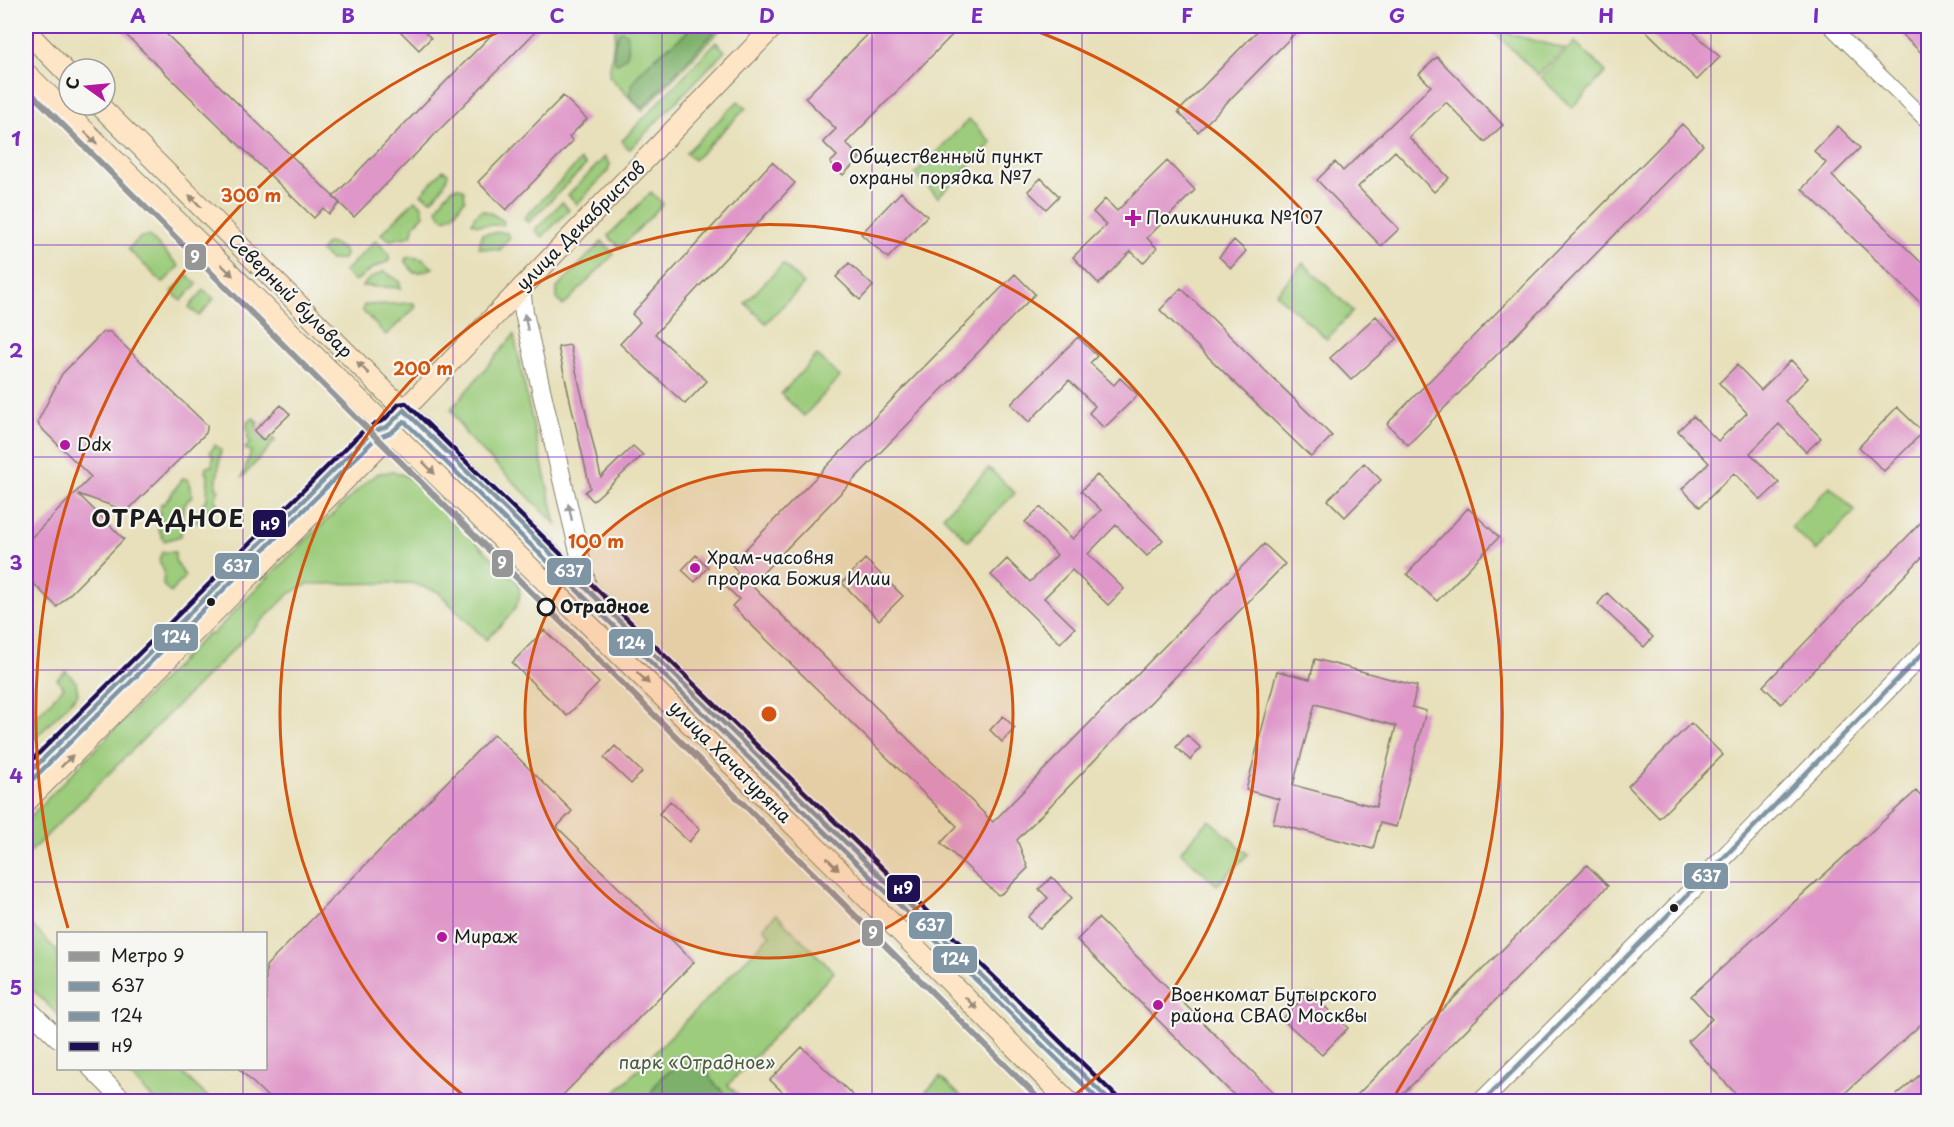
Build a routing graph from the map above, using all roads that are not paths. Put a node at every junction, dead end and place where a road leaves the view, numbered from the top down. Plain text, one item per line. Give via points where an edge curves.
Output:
1 (774, 26) edge
2 (1830, 26) edge
3 (26, 31) edge
4 (57, 63) edge
5 (26, 73) edge
6 (111, 117) edge
7 (1929, 122) edge
8 (521, 287) junction
9 (404, 410) junction
10 (388, 426) junction
11 (588, 590) junction
12 (1929, 648) edge
13 (26, 776) edge
14 (26, 802) edge
15 (26, 1007) edge
16 (57, 1037) edge
17 (93, 1070) edge
18 (125, 1101) edge
19 (1069, 1101) edge
20 (1112, 1101) edge
21 (1481, 1101) edge

1 - 8 main road, улица Декабристов
2 - 7 street
3 - 4 main road
5 -> 10 main road, Северный бульвар
9 -> 6 main road, Северный бульвар
8 - 9 main road, улица Декабристов
11 -> 8 street
9 - 10 main road, улица Декабристов
9 - 11 main road, улица Хачатуряна
10 - 13 main road, улица Декабристов via 372,433
14 -> 10 main road, улица Декабристов via 382,443
10 -> 19 main road, улица Хачатуряна
11 - 20 main road, улица Хачатуряна
12 - 21 street
15 - 16 street
17 - 18 street

